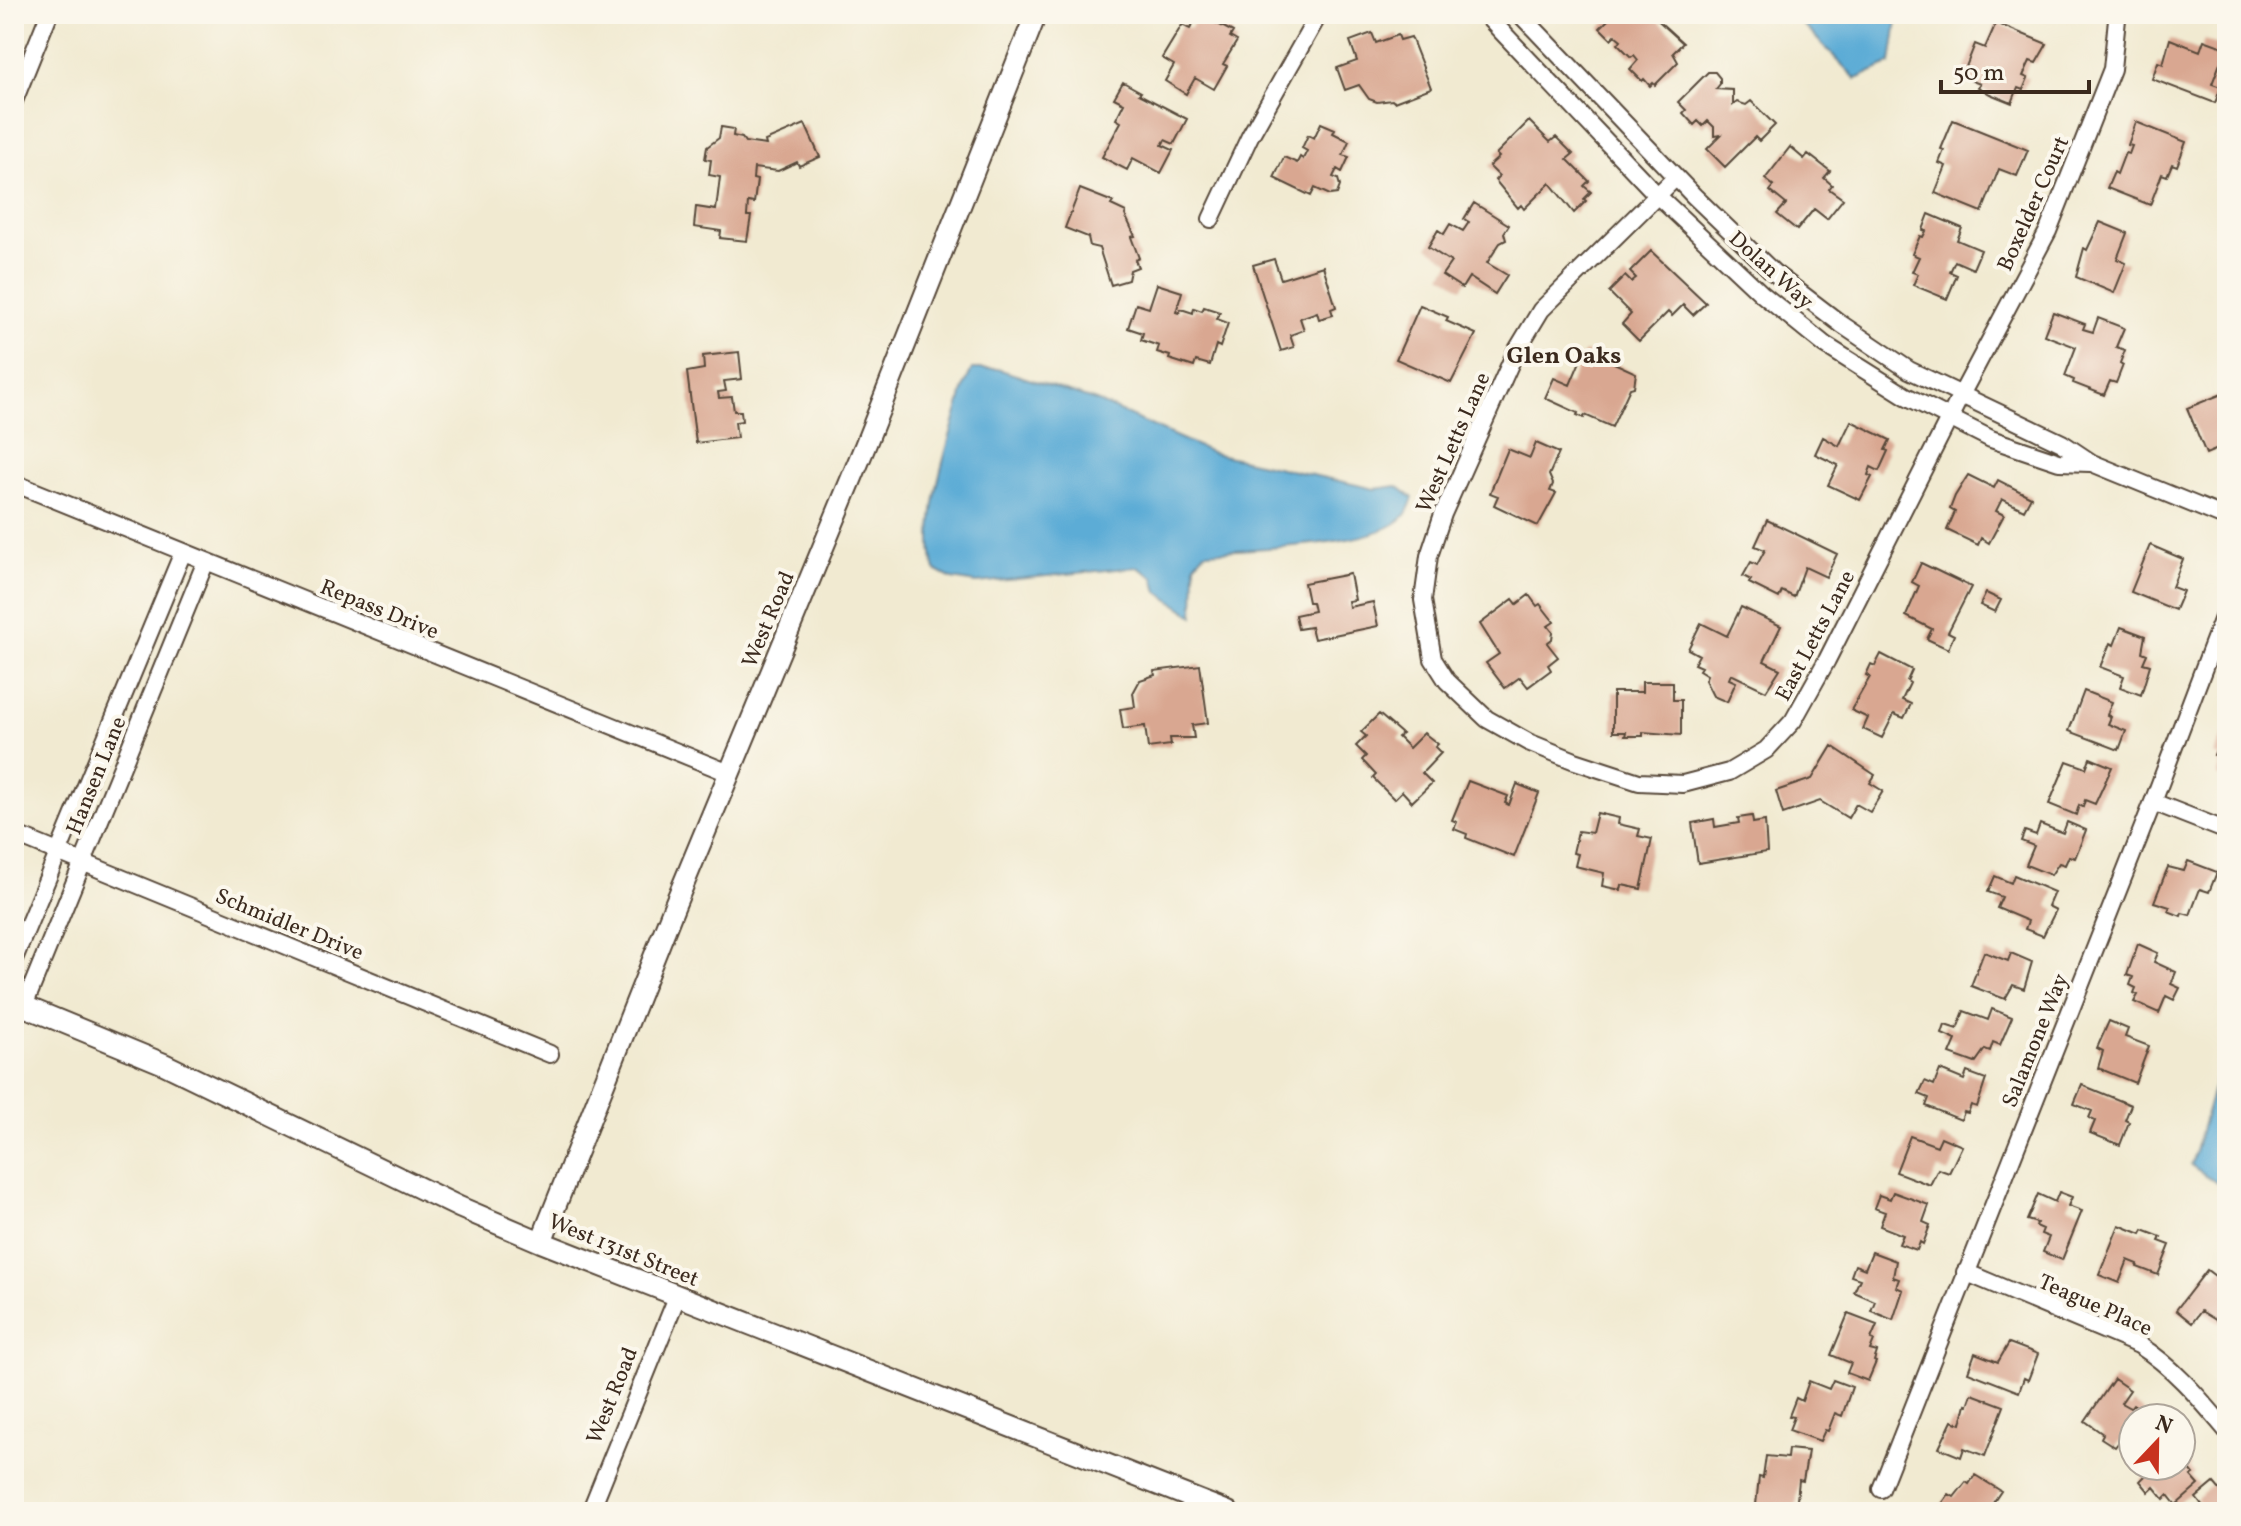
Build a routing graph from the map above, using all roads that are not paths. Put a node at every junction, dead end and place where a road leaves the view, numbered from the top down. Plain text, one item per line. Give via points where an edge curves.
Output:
1 (49, 14) edge
2 (1036, 14) edge
3 (1319, 14) edge
4 (1485, 14) edge
5 (1520, 14) edge
6 (2117, 19) dead end
7 (14, 101) edge
8 (1675, 178) junction
9 (1657, 195) junction
10 (1211, 219) dead end
11 (1961, 395) junction
12 (1950, 418) junction
13 (2092, 463) junction
14 (14, 483) edge
15 (2227, 518) edge
16 (183, 552) junction
17 (206, 561) junction
18 (2227, 607) edge
19 (1528, 742) joint
20 (729, 773) junction
21 (2153, 802) junction
22 (2227, 831) edge
23 (14, 834) edge
24 (58, 852) junction
25 (83, 862) junction
26 (14, 959) edge
27 (19, 1004) edge
28 (550, 1054) dead end
29 (541, 1242) junction
30 (1965, 1272) junction
31 (677, 1297) junction
32 (2227, 1431) edge
33 (1881, 1489) dead end
34 (590, 1512) edge
35 (1228, 1512) edge

1 - 7 street
2 - 20 street, West Road
3 - 10 street via 1250,136
4 - 9 street, Dolan Way
5 - 8 street, Dolan Way
6 - 11 street, Boxelder Court via 2112,69 2048,231
8 - 9 street, West Letts Lane
8 - 11 street, Dolan Way via 1773,272 1841,324 1909,370
9 - 12 street, Dolan Way via 1825,345
9 - 19 street, West Letts Lane via 1541,310 1515,353 1429,556 1423,600 1433,659 1447,681 1487,719
11 - 12 street, East Letts Lane
11 - 13 street, Dolan Way
12 - 13 street, Dolan Way via 1991,439 2059,462
12 - 19 street, East Letts Lane via 1827,660 1793,721 1766,750 1729,772 1683,784 1639,782
13 - 15 street, Dolan Way
14 - 16 street, Repass Drive
16 - 17 street, Repass Drive
16 - 24 street, Hansen Lane
17 - 20 street, Repass Drive
17 - 25 street, Hansen Lane
18 - 21 street, Salamone Way
20 - 29 street, West Road
21 - 22 street
21 - 30 street, Salamone Way
23 - 24 street, Schmidler Drive
24 - 25 street, Schmidler Drive
24 - 26 street, Hansen Lane
25 - 27 street, Hansen Lane
25 - 28 street, Schmidler Drive
27 - 29 street, West 131st Street via 164,1064
29 - 31 street, West 131st Street
30 - 32 street, Teague Place via 2139,1345 2181,1377
30 - 33 street, Salamone Way
31 - 34 street, West Road
31 - 35 street, West 131st Street

